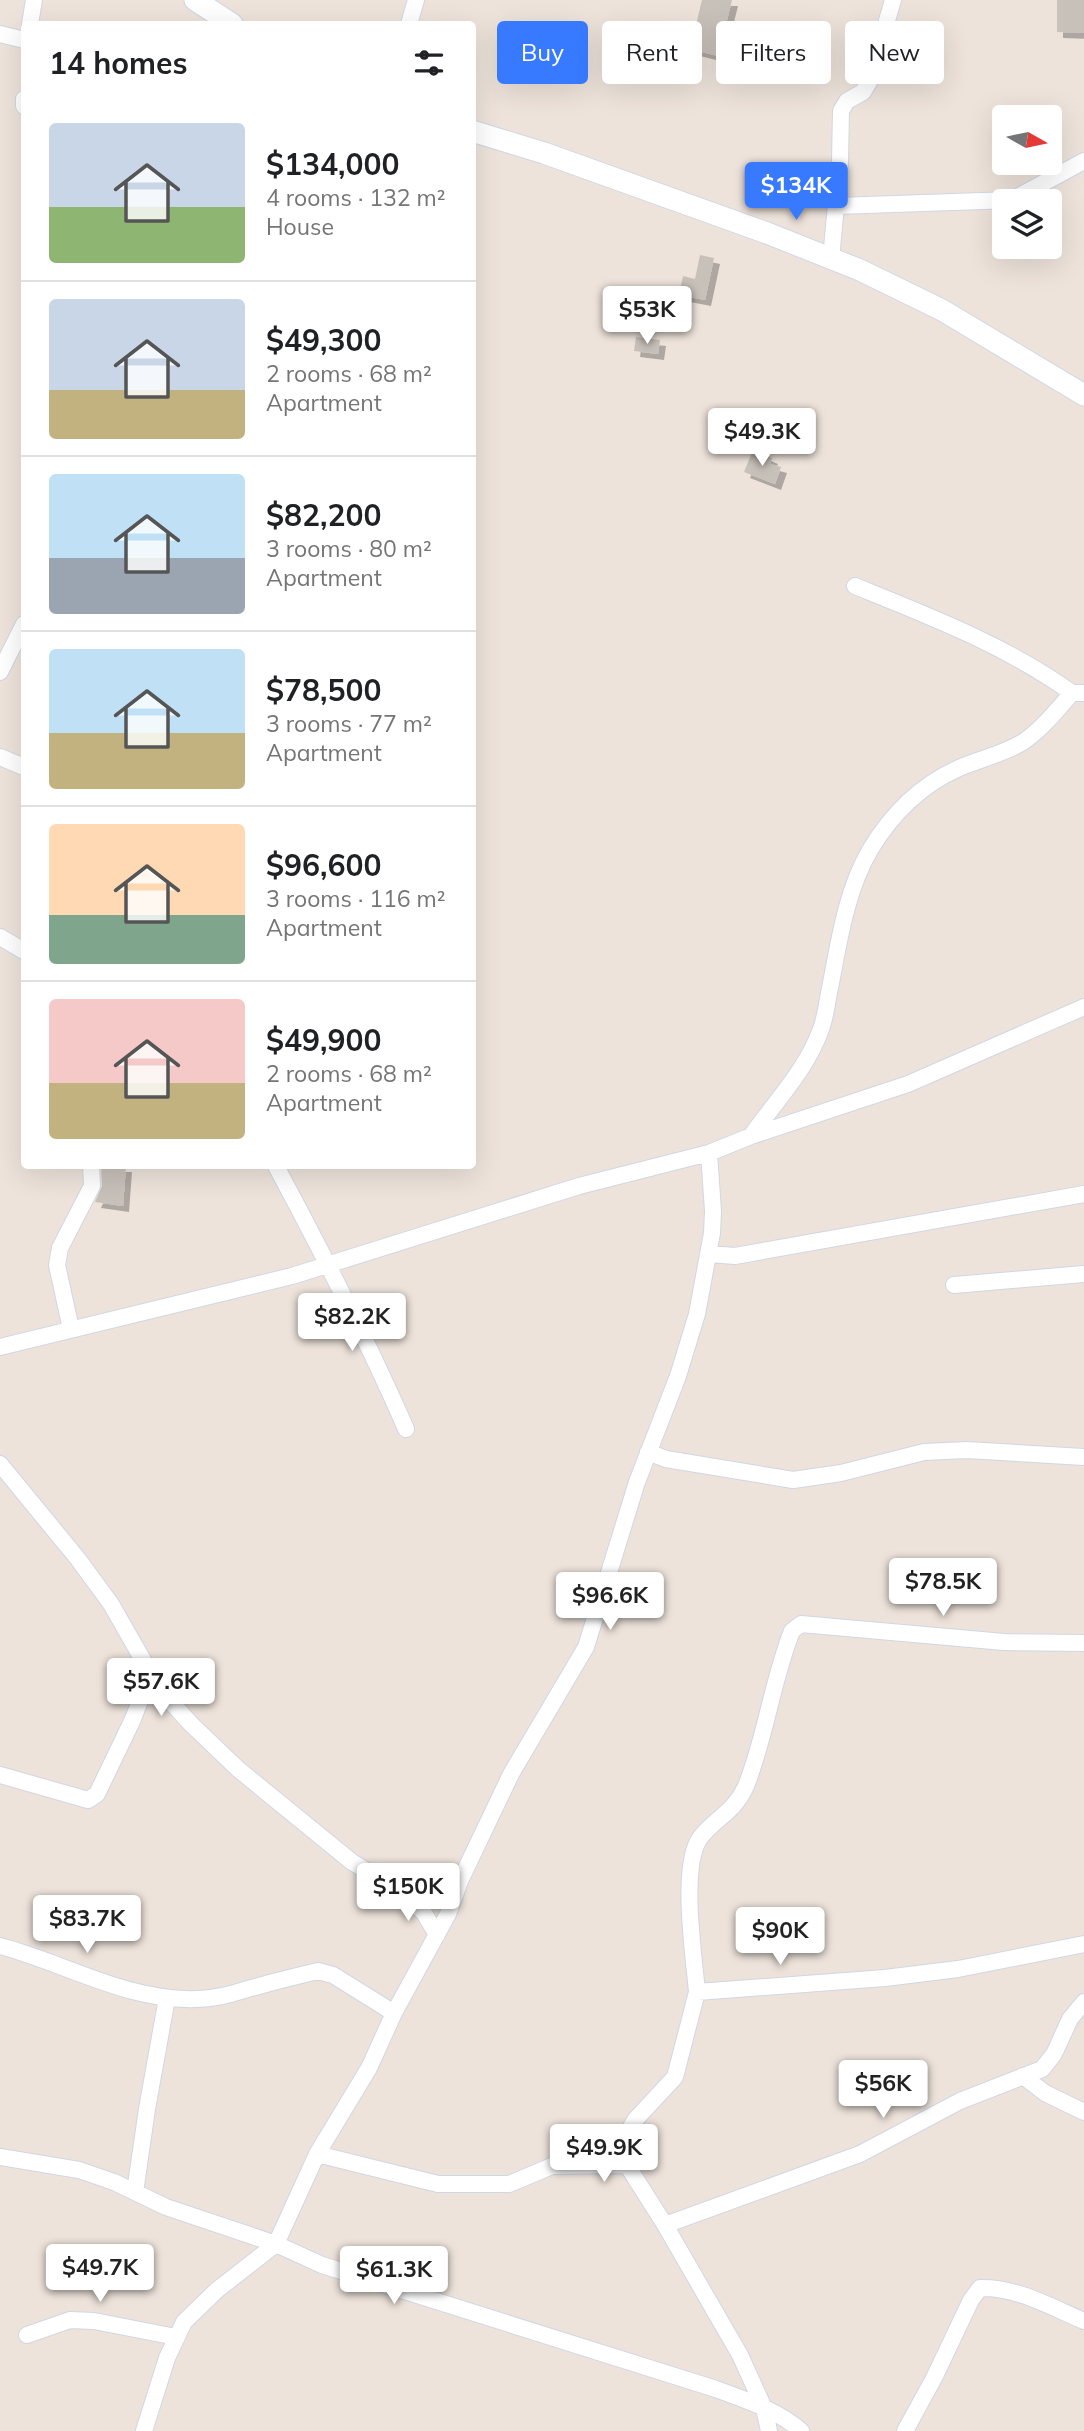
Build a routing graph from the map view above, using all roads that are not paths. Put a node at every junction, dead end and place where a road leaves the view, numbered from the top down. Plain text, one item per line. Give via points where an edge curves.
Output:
1 (34, 0) edge
2 (195, 0) edge
3 (416, 0) edge
4 (893, 0) edge
5 (30, 21) edge
6 (227, 21) edge
7 (410, 21) edge
8 (0, 34) edge
9 (21, 39) edge
10 (476, 132) edge
11 (1084, 161) edge
12 (836, 205) junction
13 (831, 259) junction
14 (1084, 395) edge
15 (855, 586) dead end
16 (21, 630) edge
17 (0, 672) edge
18 (1078, 693) edge
19 (0, 757) edge
20 (21, 767) edge
21 (0, 937) edge
22 (21, 949) edge
23 (1084, 1007) edge
24 (751, 1136) junction
25 (709, 1153) junction
26 (91, 1169) edge
27 (278, 1169) edge
28 (1084, 1194) edge
29 (709, 1254) junction
30 (329, 1264) junction
31 (1084, 1275) edge
32 (954, 1285) dead end
33 (71, 1329) junction
34 (0, 1347) edge
35 (406, 1429) dead end
36 (648, 1452) junction
37 (1084, 1457) edge
38 (0, 1464) edge
39 (1084, 1643) edge
40 (150, 1674) junction
41 (0, 1775) edge
42 (457, 1889) junction
43 (402, 1892) junction
44 (437, 1936) junction
45 (1084, 1944) edge
46 (0, 1946) edge
47 (697, 1992) junction
48 (167, 1997) junction
49 (1084, 2002) edge
50 (394, 2012) junction
51 (1023, 2076) junction
52 (1084, 2112) edge
53 (317, 2154) junction
54 (0, 2157) edge
55 (627, 2165) junction
56 (135, 2192) junction
57 (665, 2225) junction
58 (276, 2244) junction
59 (1084, 2321) edge
60 (27, 2335) dead end
61 (176, 2337) junction
62 (764, 2408) junction
63 (144, 2431) edge
64 (769, 2431) edge
65 (801, 2431) edge
66 (905, 2431) edge

1 - 5 street
2 - 6 street
3 - 7 street
4 - 12 street via 869,82 841,111
8 - 9 street
10 - 13 street
11 - 12 street via 1012,200
12 - 13 street
13 - 14 street via 903,289
15 - 18 street via 945,622
16 - 17 street
18 - 24 street via 1022,742 926,786 901,808 870,850 853,886 821,1028 809,1056
19 - 20 street
21 - 22 street
23 - 24 street via 908,1084
24 - 25 street
25 - 29 street via 713,1211
25 - 30 street via 579,1186
26 - 33 street via 92,1186 60,1248 57,1265
27 - 30 street
28 - 29 street via 735,1256
29 - 36 street via 678,1376
30 - 33 street
30 - 35 street
31 - 32 street
33 - 34 street
36 - 37 street via 793,1480 924,1452
36 - 42 street via 586,1647 511,1774
38 - 40 street via 111,1604
39 - 47 street via 1004,1642 801,1624 792,1631 745,1787 730,1811 699,1839 691,1867 688,1886
40 - 41 street via 97,1794 88,1800
40 - 43 street via 191,1724 238,1769 352,1862
42 - 43 street
42 - 44 street
43 - 44 street via 424,1913
44 - 50 street
45 - 47 street via 897,1977
46 - 48 street via 129,1990
47 - 55 street via 675,2077 631,2127
48 - 50 street via 230,1995 318,1971
48 - 56 street
49 - 51 street via 1070,2019 1055,2054 1042,2068
50 - 53 street via 369,2068
51 - 52 street
51 - 57 street via 960,2101 860,2154
53 - 55 street via 438,2183 509,2184 552,2166
53 - 58 street
54 - 56 street via 79,2170
55 - 57 street
56 - 58 street
57 - 62 street via 740,2355
58 - 61 street via 217,2290 184,2322
58 - 62 street via 321,2265 664,2371
59 - 66 street via 1030,2297 996,2287 980,2288
60 - 61 street via 70,2320
61 - 63 street
62 - 64 street
62 - 65 street

